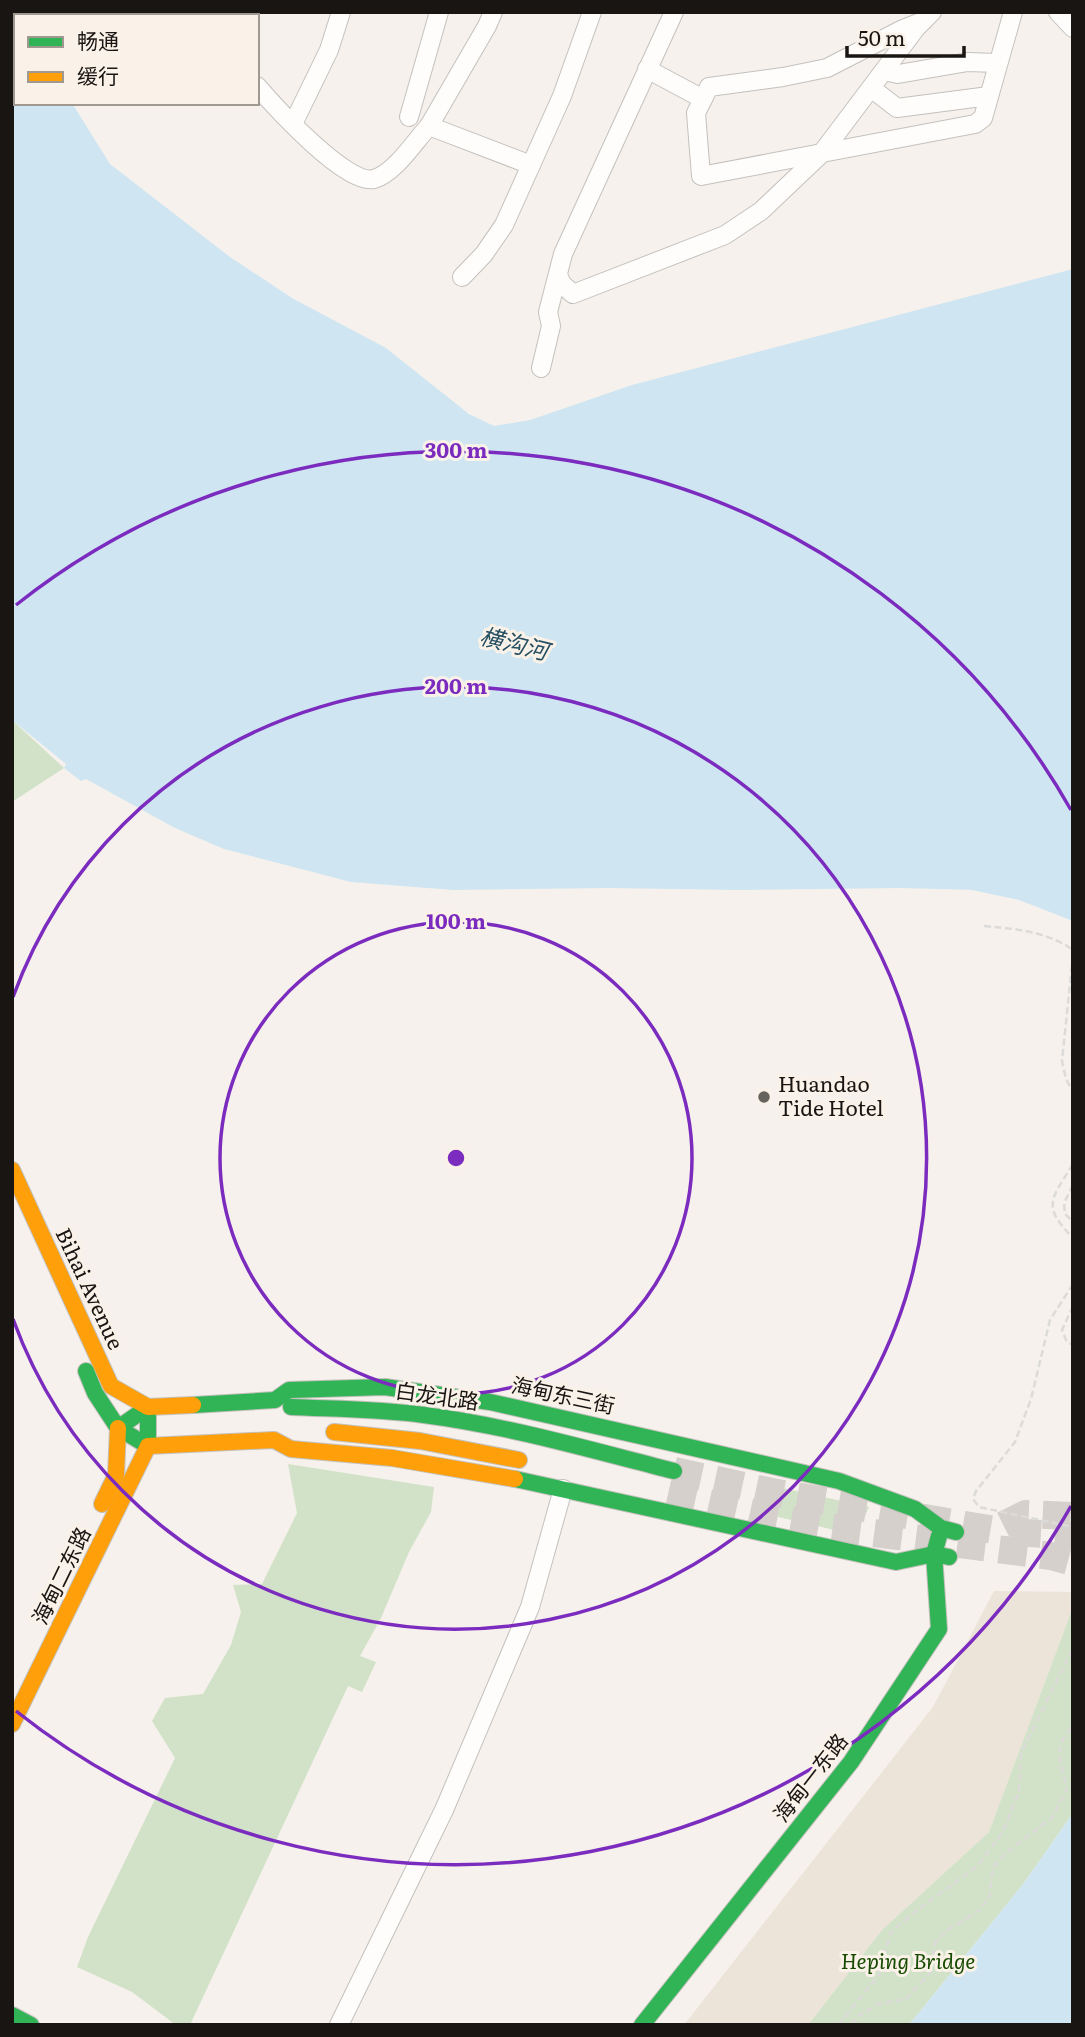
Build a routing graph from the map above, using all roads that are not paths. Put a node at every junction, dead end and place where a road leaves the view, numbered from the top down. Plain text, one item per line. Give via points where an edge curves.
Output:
1 (341, 12) edge
2 (439, 12) edge
3 (493, 12) edge
4 (592, 12) edge
5 (674, 12) edge
6 (1013, 12) edge
7 (1058, 12) edge
8 (927, 17) edge
9 (1073, 28) edge
10 (997, 63) junction
11 (647, 69) junction
12 (884, 71) junction
13 (259, 88) edge
14 (871, 88) junction
15 (989, 96) junction
16 (703, 99) junction
17 (410, 117) dead end
18 (293, 124) junction
19 (429, 127) junction
20 (821, 155) junction
21 (531, 165) junction
22 (558, 275) junction
23 (462, 277) dead end
24 (541, 368) dead end
25 (12, 1170) edge
26 (12, 1198) edge
27 (275, 1401) junction
28 (148, 1407) junction
29 (118, 1428) junction
30 (290, 1432) dead end
31 (319, 1432) dead end
32 (274, 1440) junction
33 (148, 1446) junction
34 (531, 1463) dead end
35 (674, 1471) tunnel mouth
36 (563, 1489) junction
37 (948, 1530) joint
38 (942, 1555) junction
39 (12, 1688) edge
40 (12, 1724) edge
41 (12, 2015) edge
42 (31, 2025) edge
43 (339, 2025) edge
44 (642, 2025) edge
45 (653, 2025) edge

1 - 18 street via 329,50
2 - 17 street
3 - 19 street
4 - 21 street
5 - 11 street
6 - 10 street
7 - 9 street
8 - 12 street
8 - 16 street via 827,68 709,87
10 - 12 street via 968,62 898,74
10 - 15 street
11 - 16 street
11 - 22 street via 575,223
12 - 14 street
13 - 18 street
14 - 15 street via 897,108
14 - 20 street
15 - 20 street via 983,118 975,124
16 - 20 street via 696,113 701,176
18 - 19 street via 312,144 363,179 374,179 393,167
19 - 21 street
20 - 22 street via 761,211 724,235 573,294
21 - 23 street via 505,225
22 - 24 street
25 - 28 main road, Bihai Avenue via 111,1386
26 - 29 main road, Bihai Avenue via 95,1393
27 - 28 main road, 海甸东三街
27 - 35 main road, 白龙北路 via 288,1407 439,1417
27 - 37 main road, 海甸东三街 via 289,1390 385,1387 477,1399 839,1481 915,1509
28 - 29 main road
28 - 33 main road
29 - 33 main road
29 - 39 main road, 海甸二东路 via 116,1475
30 - 32 main road
31 - 34 main road via 421,1441
32 - 33 main road
32 - 36 main road via 290,1449 442,1464
33 - 40 main road, 海甸二东路
36 - 38 main road via 896,1562
36 - 43 street via 530,1607 444,1810
37 - 38 main road, 海甸一东路
38 - 44 main road, 海甸一东路 via 939,1629 910,1676 851,1762
38 - 45 main road, 海甸一东路 via 953,1631 860,1769
41 - 42 main road

